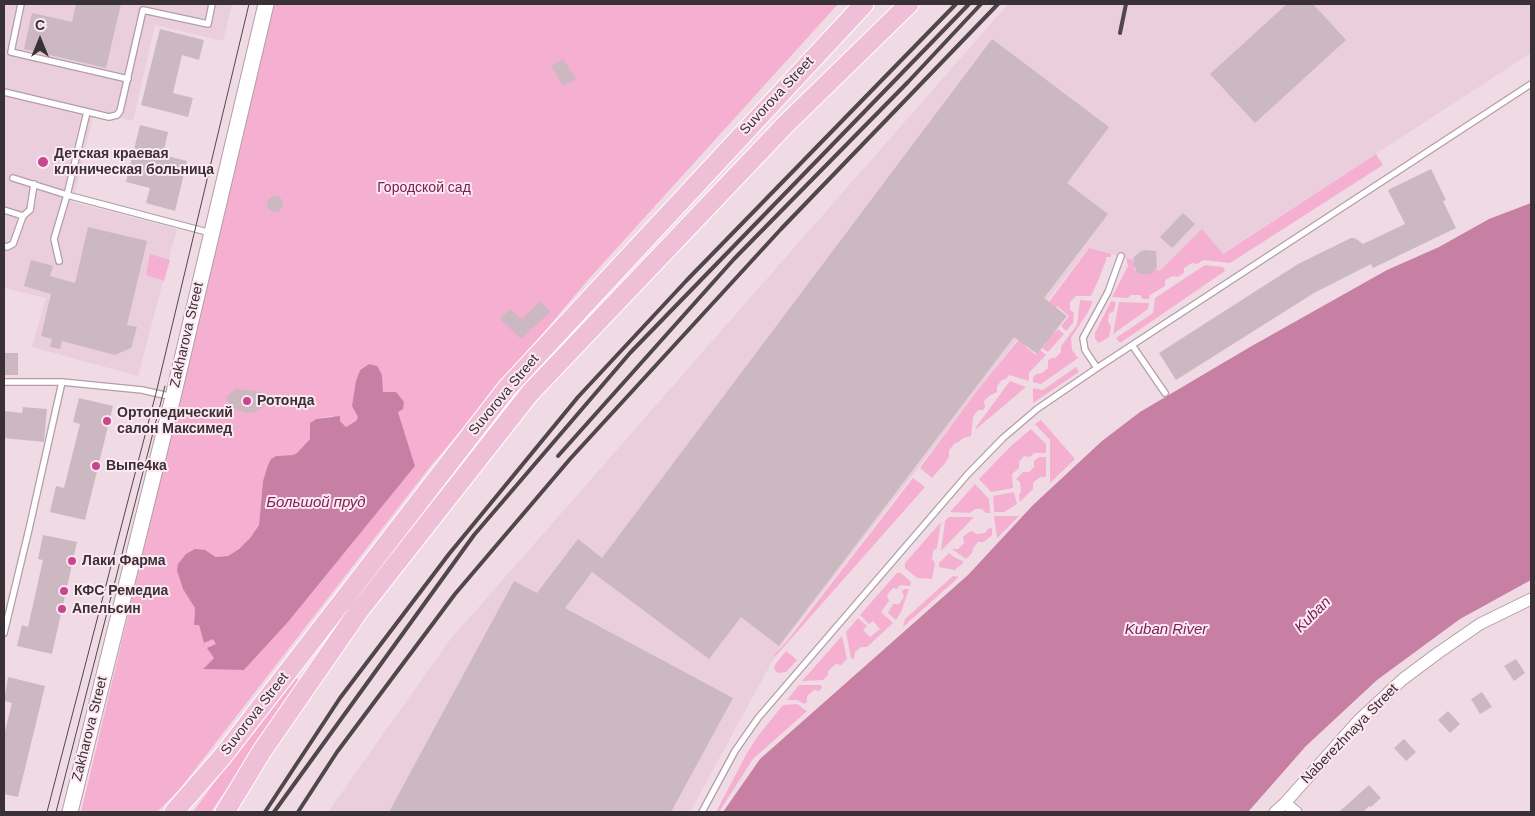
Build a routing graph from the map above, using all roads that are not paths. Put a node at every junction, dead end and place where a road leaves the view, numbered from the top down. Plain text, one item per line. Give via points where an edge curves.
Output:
1 (21, 4) edge
2 (212, 4) edge
3 (266, 4) edge
4 (864, 4) edge
5 (893, 4) edge
6 (909, 4) edge
7 (128, 79) junction
8 (1531, 84) edge
9 (4, 92) edge
10 (87, 112) junction
11 (785, 125) junction
12 (13, 178) dead end
13 (34, 184) junction
14 (67, 195) junction
15 (4, 210) edge
16 (23, 216) junction
17 (212, 234) junction
18 (4, 246) edge
19 (1121, 256) dead end
20 (59, 261) dead end
21 (1132, 345) junction
22 (1097, 368) junction
23 (4, 382) edge
24 (62, 382) junction
25 (1165, 393) dead end
26 (172, 397) junction
27 (1531, 599) edge
28 (4, 633) edge
29 (1285, 803) junction
30 (70, 812) edge
31 (174, 812) edge
32 (225, 812) edge
33 (702, 812) edge
34 (1274, 812) edge
35 (1296, 812) edge

1 - 7 lane via 11,52
2 - 7 lane via 208,24 143,10
3 - 17 street, Zakharova Street
4 - 31 main road, Suvorova Street via 507,388 222,757
5 - 11 main road, Suvorova Street
6 - 11 main road, Suvorova Street
7 - 10 lane via 117,115 109,117
8 - 21 lane
9 - 10 lane
10 - 14 lane
11 - 32 main road, Suvorova Street via 530,393 358,612 262,751
12 - 13 lane
13 - 14 lane
13 - 16 lane via 30,210
14 - 17 lane
14 - 20 lane via 54,239
15 - 16 lane
16 - 18 lane via 13,244
17 - 26 street, Zakharova Street
19 - 22 lane via 1108,292 1084,338 1085,350
21 - 22 lane
21 - 25 lane
22 - 33 lane via 1038,409 1003,438 967,475 758,718 735,751
23 - 24 lane
24 - 26 lane via 142,390
24 - 28 lane
26 - 30 street, Zakharova Street
27 - 29 street, Naberezhnaya Street via 1480,624 1403,679 1359,720
29 - 34 street, Naberezhnaya Street
29 - 35 street

